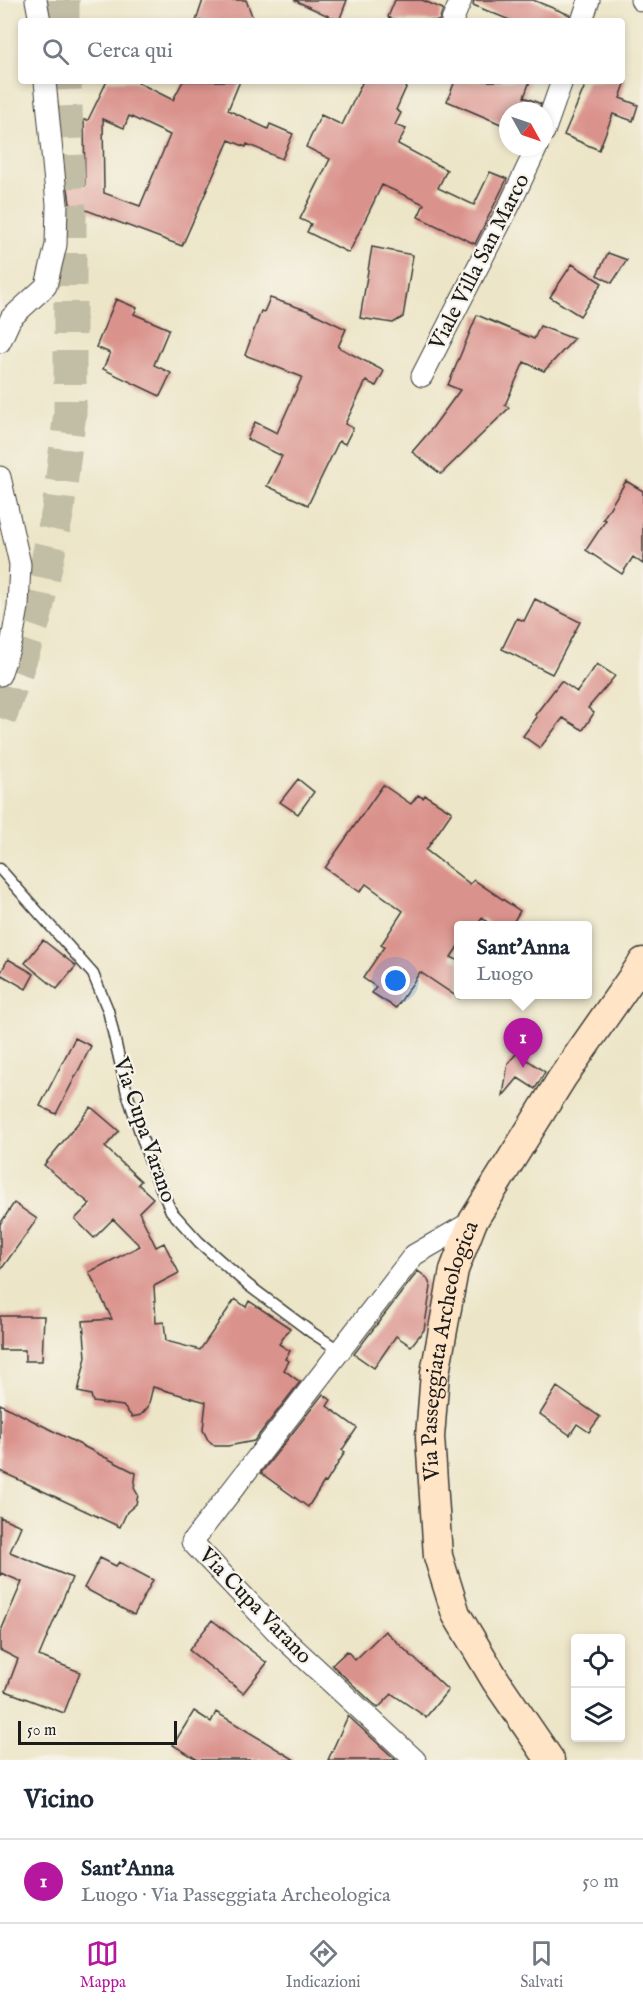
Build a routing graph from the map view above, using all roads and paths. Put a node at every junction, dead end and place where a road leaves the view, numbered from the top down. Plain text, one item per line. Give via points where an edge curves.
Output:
1 (460, 0) edge
2 (589, 0) edge
3 (453, 18) edge
4 (583, 18) edge
5 (45, 84) edge
6 (561, 84) edge
7 (553, 107) edge
8 (533, 156) edge
9 (0, 342) edge
10 (422, 376) dead end
11 (0, 477) edge
12 (0, 675) edge
13 (0, 869) edge
14 (643, 962) edge
15 (472, 1221) junction
16 (339, 1350) junction
17 (415, 1760) edge
18 (550, 1760) edge

1 - 3 street
2 - 4 street
5 - 9 street via 57,204 56,245 46,286 11,318
6 - 7 street
8 - 10 street, Viale Villa San Marco
11 - 12 street via 20,564 18,607
13 - 16 lane, Via Cupa Varano via 93,974 108,1010 127,1093 171,1211 248,1285
14 - 15 street, Via Passeggiata Archeologica via 562,1078
15 - 16 street, Via Cupa Varano via 414,1255
15 - 18 street, Via Passeggiata Archeologica via 454,1270 435,1372 429,1437 438,1556 456,1614
16 - 17 street, Via Cupa Varano via 192,1542 280,1635

